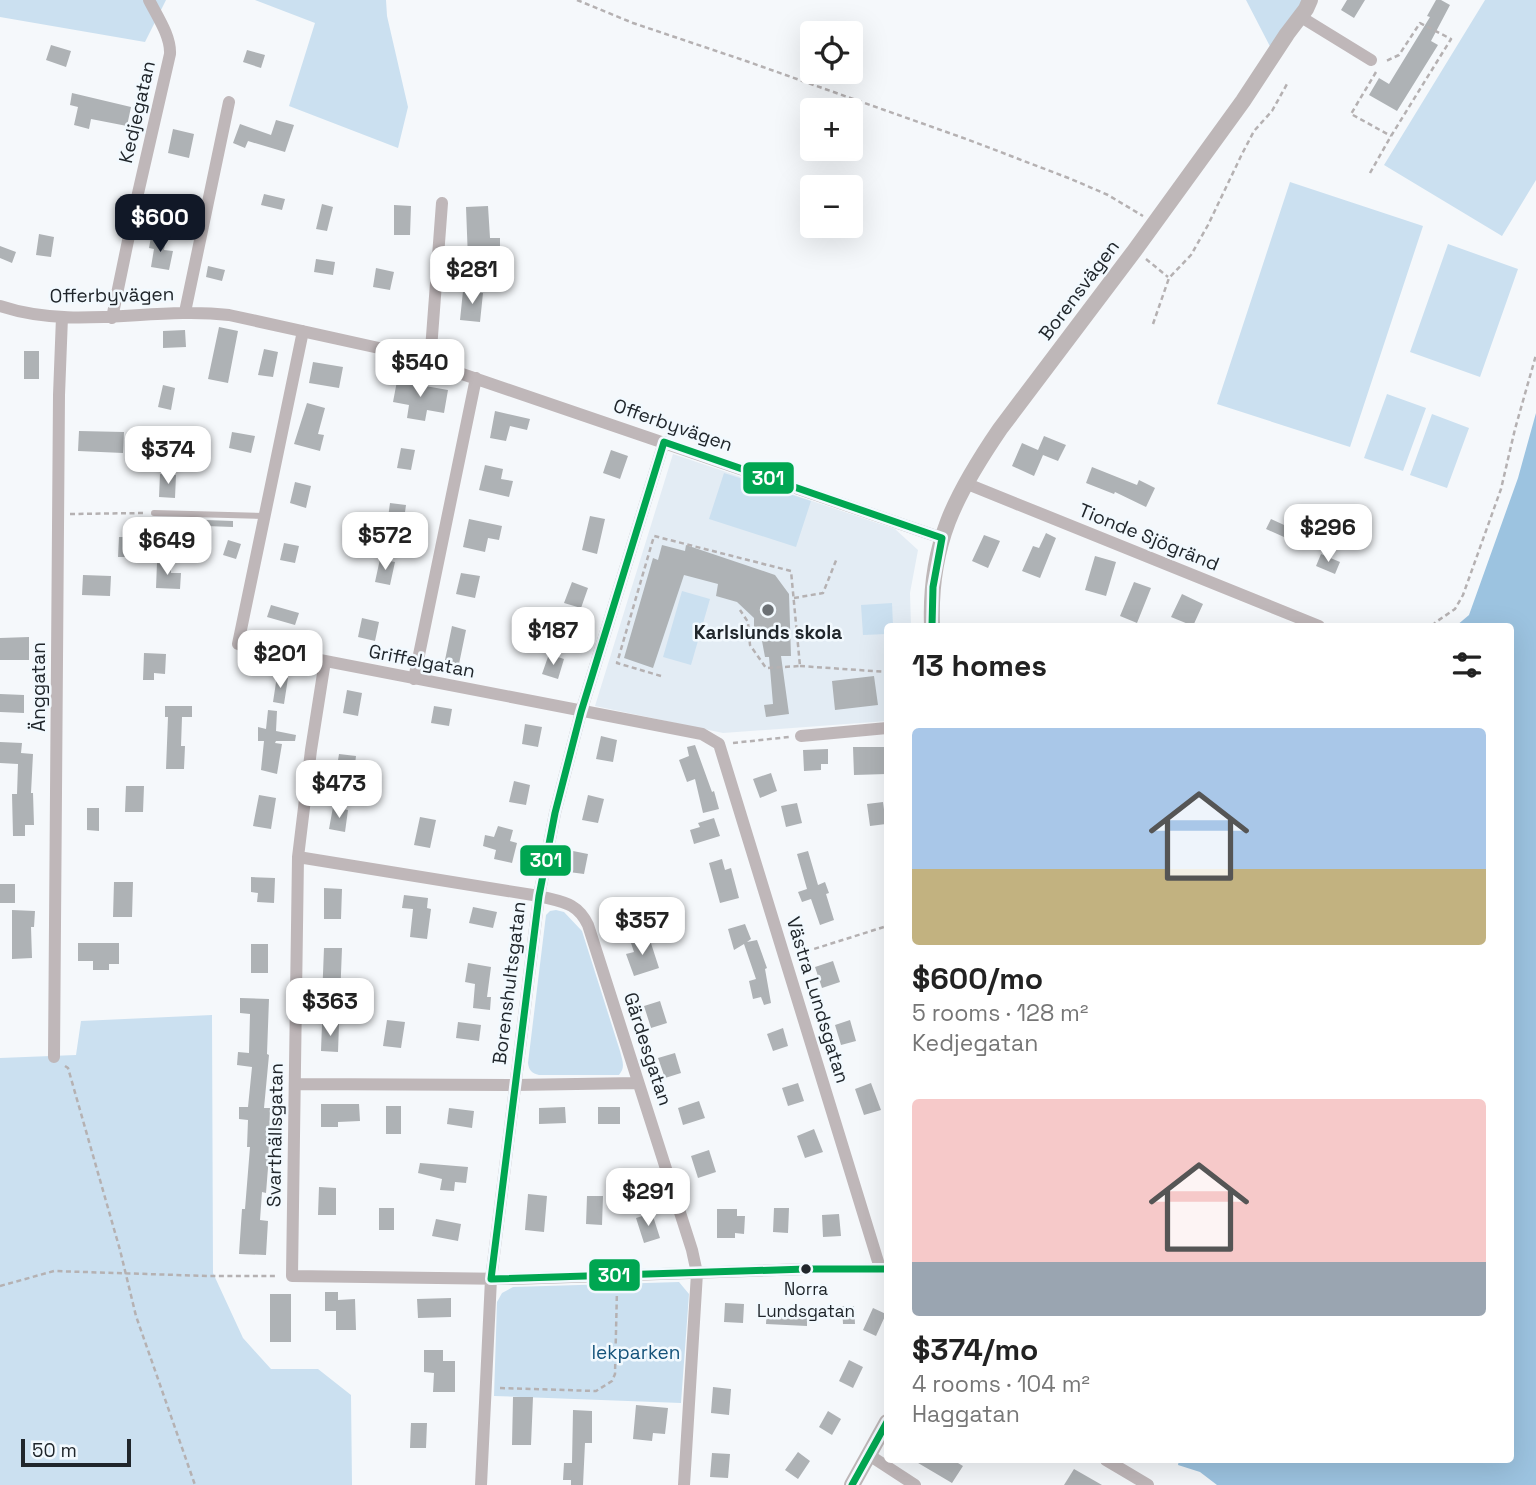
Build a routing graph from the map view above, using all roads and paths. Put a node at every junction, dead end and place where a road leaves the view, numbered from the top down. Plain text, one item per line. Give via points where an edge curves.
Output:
1 (149, 0) edge
2 (577, 0) edge
3 (1310, 0) edge
4 (1301, 17) junction
5 (1371, 60) dead end
6 (1287, 84) dead end
7 (229, 102) dead end
8 (1391, 136) junction
9 (1370, 173) dead end
10 (442, 203) dead end
11 (1154, 225) junction
12 (1135, 250) junction
13 (1169, 278) junction
14 (0, 306) edge
15 (185, 312) junction
16 (61, 317) junction
17 (112, 318) junction
18 (1153, 324) dead end
19 (303, 331) junction
20 (1536, 355) edge
21 (430, 363) junction
22 (476, 378) junction
23 (664, 442) junction
24 (965, 483) junction
25 (155, 513) joint
26 (58, 514) junction
27 (265, 516) junction
28 (942, 538) junction
29 (837, 558) dead end
30 (794, 598) junction
31 (740, 610) dead end
32 (932, 623) edge
33 (1312, 623) edge
34 (1435, 623) edge
35 (325, 661) junction
36 (800, 666) junction
37 (884, 672) edge
38 (661, 676) dead end
39 (414, 679) junction
40 (581, 712) junction
41 (884, 728) edge
42 (801, 736) joint
43 (719, 744) junction
44 (298, 857) junction
45 (539, 896) junction
46 (884, 927) edge
47 (785, 958) junction
48 (54, 1057) joint
49 (638, 1083) junction
50 (295, 1084) junction
51 (515, 1085) junction
52 (884, 1268) edge
53 (697, 1273) junction
54 (125, 1274) junction
55 (617, 1275) junction
56 (292, 1276) junction
57 (491, 1279) junction
58 (0, 1286) edge
59 (485, 1387) junction
60 (884, 1428) edge
61 (869, 1455) junction
62 (1111, 1463) edge
63 (195, 1485) edge
64 (481, 1485) edge
65 (684, 1485) edge
66 (852, 1485) edge
67 (915, 1485) edge
68 (1148, 1485) edge

1 - 17 street, Kedjegatan via 170,54
2 - 11 path via 1071,179 1108,195
3 - 4 street, Borensvägen
4 - 5 street
4 - 11 street, Borensvägen
6 - 13 path via 1254,131 1191,255
7 - 15 street
8 - 8 path via 1451,39 1420,23 1399,55 1381,64 1351,114
8 - 9 path
10 - 21 street
11 - 12 street, Borensvägen
12 - 13 path
12 - 24 street, Borensvägen via 1000,429
13 - 18 path
14 - 16 street, Offerbyvägen via 19,313
15 - 17 street, Offerbyvägen
15 - 19 street, Offerbyvägen
16 - 17 street, Offerbyvägen
16 - 26 street, Änggatan
19 - 21 street, Offerbyvägen
19 - 27 street
20 - 34 path via 1501,489 1463,595 1455,609
21 - 22 street, Offerbyvägen
22 - 23 street, Offerbyvägen
22 - 39 street
23 - 28 street, Offerbyvägen
23 - 40 street, Borenshultsgatan
24 - 28 street, Borensvägen
24 - 33 street, Tionde Sjögränd
25 - 26 path
25 - 27 lane
26 - 48 street, Änggatan
27 - 35 street, Griffelgatan via 238,644
28 - 32 street, Borensvägen
29 - 30 path via 823,593
30 - 36 path
30 - 38 path via 791,571 654,536 617,663
31 - 36 path via 748,622 750,645 766,667
35 - 39 street, Griffelgatan
35 - 44 street, Svarthällsgatan
36 - 37 path
39 - 40 street, Griffelgatan
40 - 43 street, Griffelgatan via 702,734
40 - 45 street, Borenshultsgatan
41 - 42 street
42 - 43 path
43 - 47 street, Västra Lundsgatan
44 - 45 street, Gärdesgatan
44 - 50 street, Svarthällsgatan
45 - 49 street, Gärdesgatan via 578,909 589,925
45 - 51 street, Borenshultsgatan
46 - 47 path
47 - 52 street, Västra Lundsgatan
48 - 54 path via 68,1068
49 - 51 street, Borenshultsgatan
49 - 53 street, Gärdesgatan
50 - 51 street, Borenshultsgatan
50 - 56 street, Svarthällsgatan
51 - 57 street, Borenshultsgatan
52 - 53 street
53 - 55 street
53 - 65 street, Gärdesgatan
54 - 56 path
54 - 58 path via 54,1271
54 - 63 path
55 - 57 street
55 - 59 path via 612,1381 596,1391
56 - 57 street
57 - 59 street, Borenshultsgatan
59 - 64 street, Borenshultsgatan
60 - 61 street
61 - 66 street
61 - 67 street
62 - 68 street

